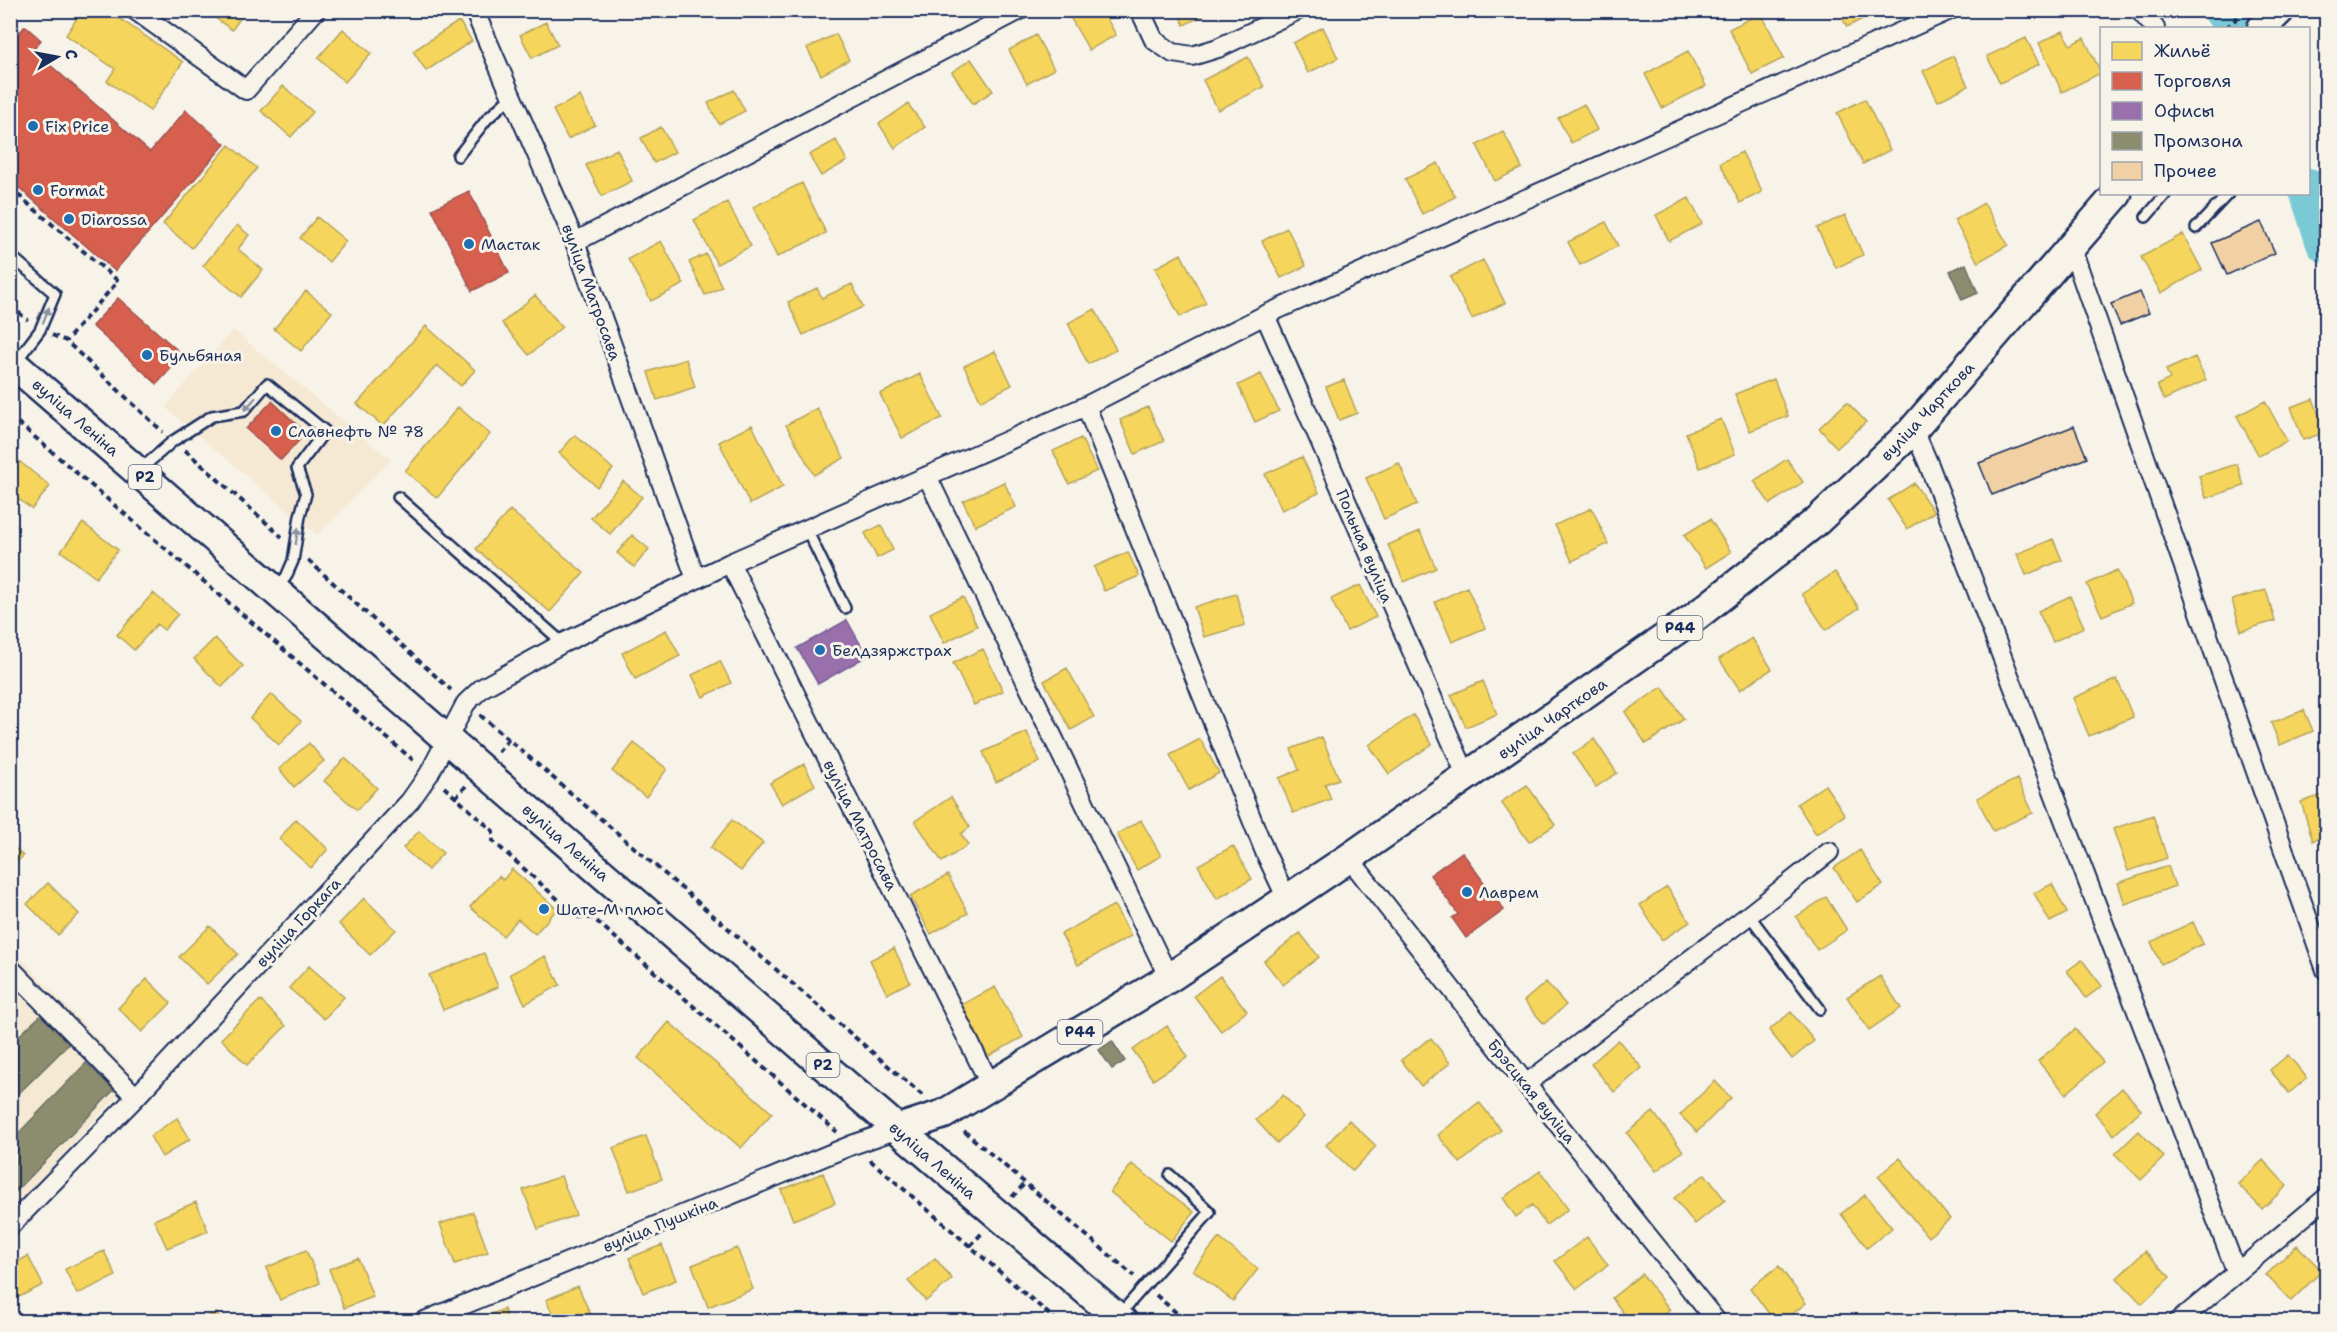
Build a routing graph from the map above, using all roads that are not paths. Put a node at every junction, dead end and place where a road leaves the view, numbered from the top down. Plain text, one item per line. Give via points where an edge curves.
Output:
1 (135, 10) edge
2 (316, 10) edge
3 (474, 10) edge
4 (1020, 10) edge
5 (1140, 10) edge
6 (1298, 10) edge
7 (1950, 10) edge
8 (2139, 10) edge
9 (2280, 10) edge
10 (2155, 27) edge
11 (2263, 27) edge
12 (512, 97) junction
13 (458, 156) dead end
14 (2116, 195) edge
15 (2165, 195) edge
16 (2227, 195) edge
17 (2146, 217) dead end
18 (2196, 228) dead end
19 (575, 243) junction
20 (2069, 252) junction
21 (10, 255) edge
22 (1265, 315) junction
23 (12, 364) edge
24 (1086, 406) junction
25 (1911, 432) junction
26 (139, 471) junction
27 (927, 477) junction
28 (398, 497) dead end
29 (807, 530) junction
30 (730, 563) junction
31 (696, 579) junction
32 (276, 589) junction
33 (845, 608) dead end
34 (563, 643) junction
35 (447, 738) junction
36 (1467, 777) junction
37 (1829, 852) dead end
38 (1349, 858) junction
39 (1287, 899) junction
40 (1749, 915) junction
41 (10, 968) edge
42 (2326, 970) edge
43 (1169, 978) junction
44 (1820, 1009) dead end
45 (1526, 1084) junction
46 (991, 1086) junction
47 (136, 1097) junction
48 (898, 1129) junction
49 (1170, 1175) dead end
50 (2326, 1198) edge
51 (10, 1226) edge
52 (2236, 1271) junction
53 (1120, 1319) edge
54 (422, 1322) edge
55 (1718, 1322) edge
56 (2178, 1322) edge

1 - 2 street via 246,90
3 - 12 street, вуліца Матросава
4 - 19 street
5 - 6 street via 1154,40 1173,53 1192,56 1218,48
7 - 22 street
8 - 10 street
9 - 11 main road
12 - 13 lane via 486,119
12 - 19 street, вуліца Матросава
14 - 20 main road, вуліца Чарткова / Р44
15 - 17 lane
16 - 18 lane
19 - 31 street, вуліца Матросава
20 - 25 main road, вуліца Чарткова / Р44
20 - 42 street via 2080,273
23 -> 21 lane via 40,330 55,294
22 - 24 street
22 - 36 street, Польная вуліца
23 - 26 main road, вуліца Леніна / Р2
24 - 27 street
24 - 39 street
25 - 36 main road, вуліца Чарткова / Р44 via 1816,521 1695,617
25 - 52 street via 1929,465
26 - 32 main road, вуліца Леніна / Р2
32 -> 26 lane via 289,569 306,494 297,468 325,431 267,384 244,411 212,416 173,441
27 - 29 street
27 - 43 street
28 - 34 lane
29 - 30 street
29 - 33 lane
30 - 31 street
30 - 46 street, вуліца Матросава
31 - 34 street
32 - 35 main road, вуліца Леніна / Р2
34 - 35 street, вуліца Горкага via 482,688 466,703
35 - 47 street, вуліца Горкага via 410,801
35 - 48 main road, вуліца Леніна / Р2
36 - 38 main road, вуліца Чарткова / Р44
37 - 40 street
38 - 39 main road, вуліца Чарткова / Р44
38 - 45 street, Брэсцкая вуліца
39 - 43 main road, вуліца Чарткова / Р44
40 - 44 lane
40 - 45 street
41 - 47 street
43 - 46 main road, вуліца Чарткова / Р44
45 - 55 street, Брэсцкая вуліца
46 - 48 main road, вуліца Чарткова / Р44 via 944,1114
47 - 51 street, вуліца Горкага
48 - 53 main road, вуліца Леніна / Р2
48 - 54 street, вуліца Пушкіна
49 - 53 lane via 1210,1212
50 - 52 street
52 - 56 street

